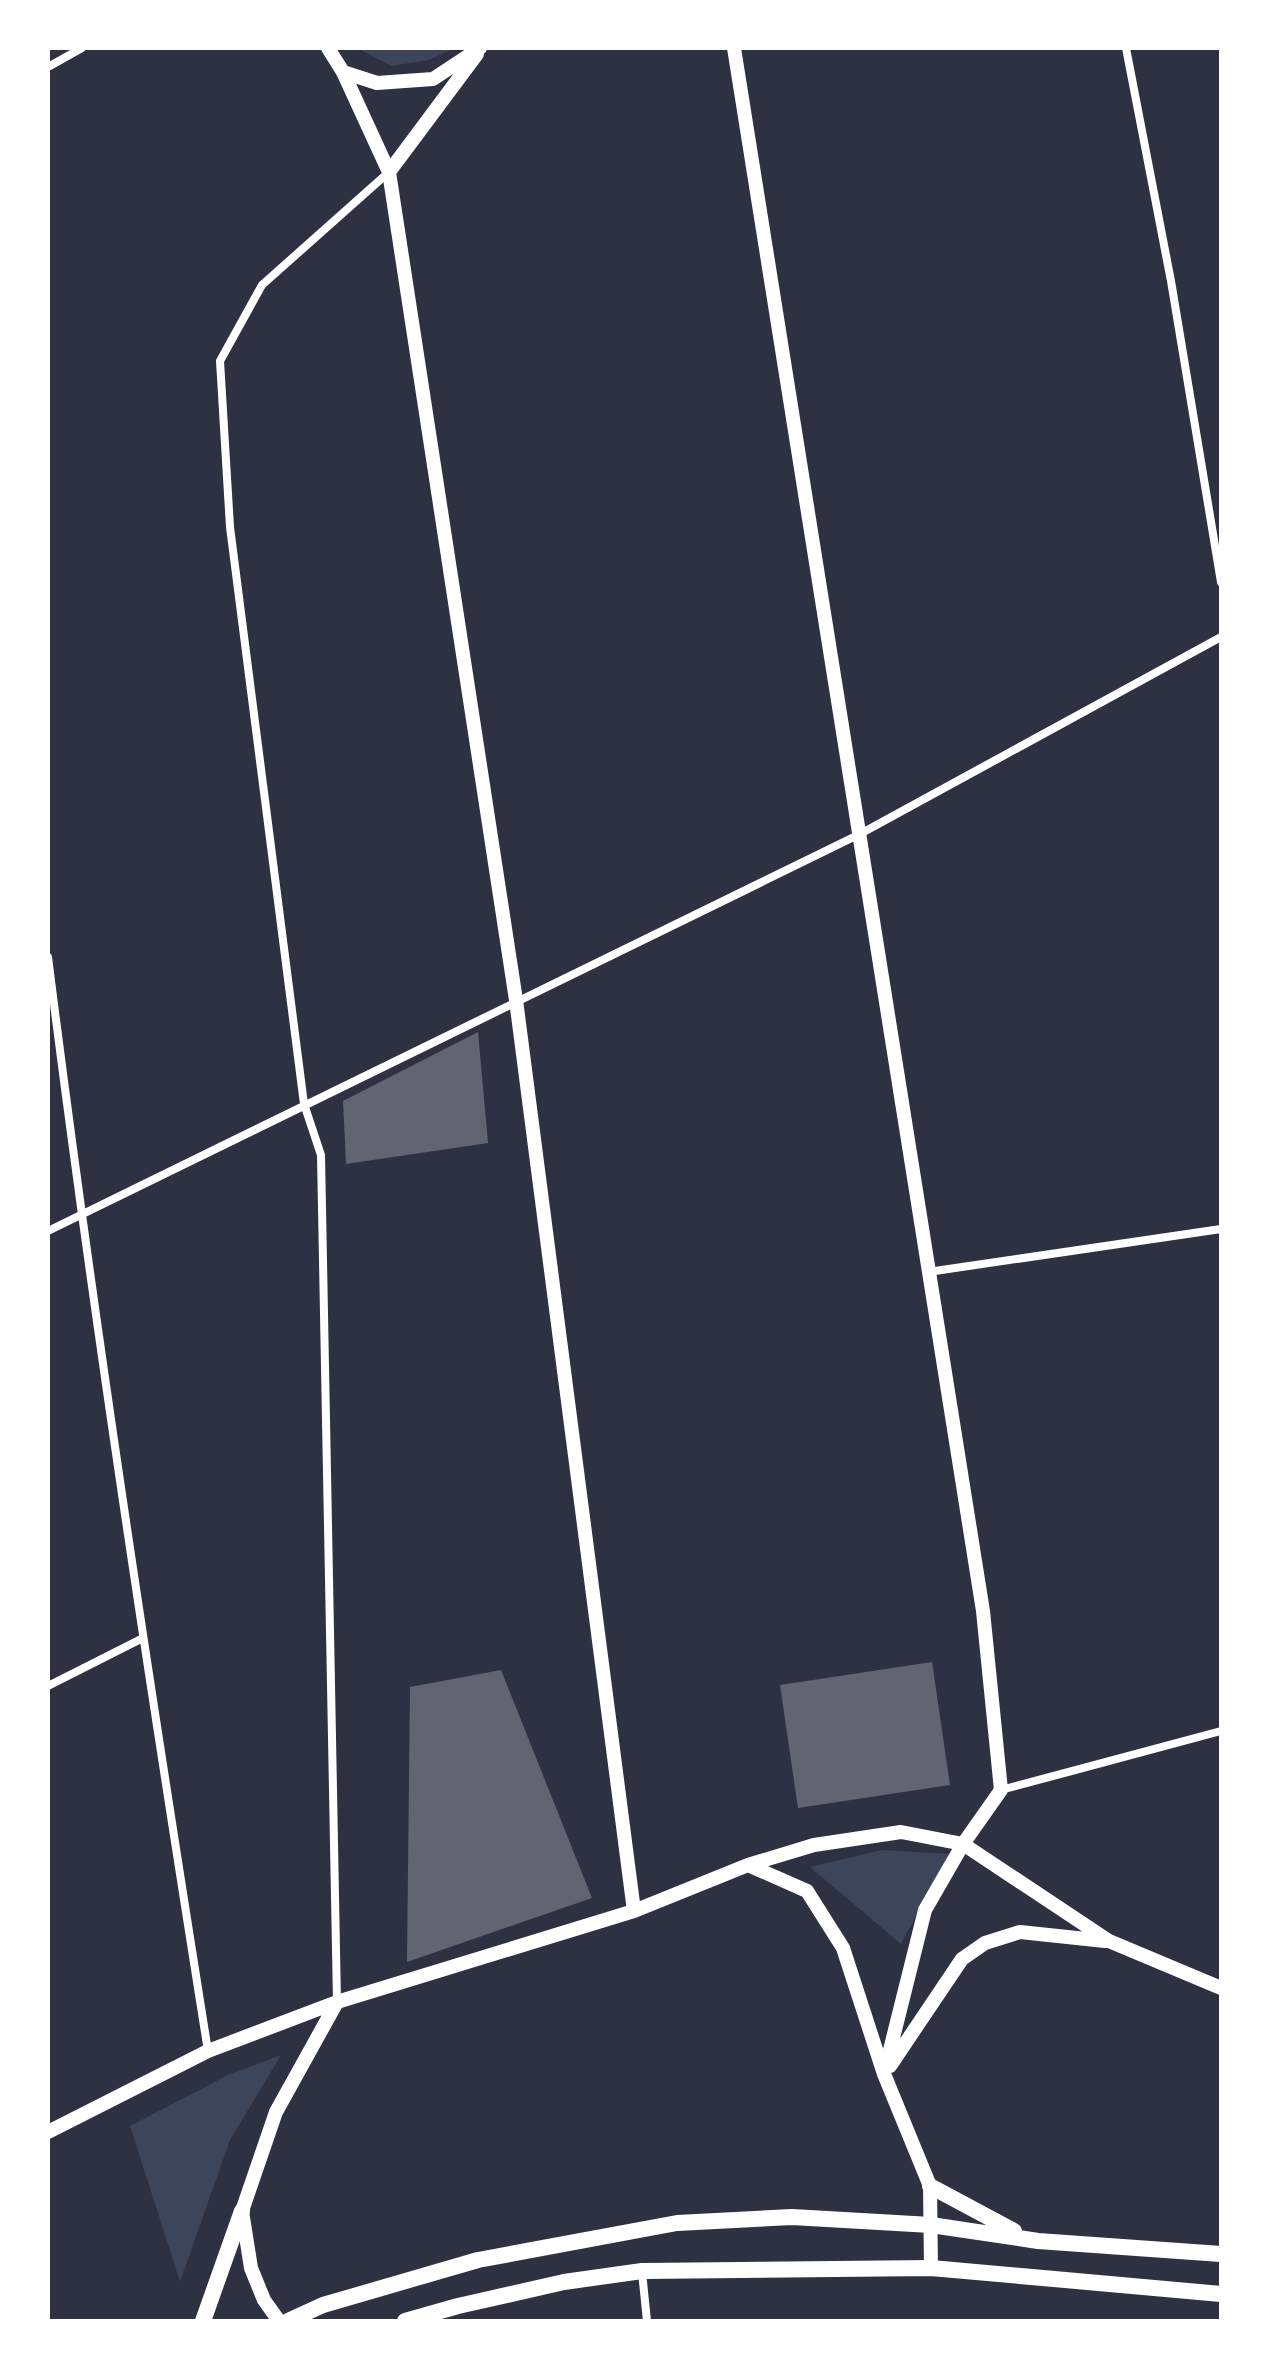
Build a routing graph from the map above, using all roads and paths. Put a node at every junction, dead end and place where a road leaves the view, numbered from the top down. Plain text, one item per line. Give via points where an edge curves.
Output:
1 (82, 48) edge
2 (328, 48) edge
3 (481, 48) edge
4 (734, 48) edge
5 (1126, 48) edge
6 (48, 67) edge
7 (343, 72) junction
8 (389, 172) junction
9 (1221, 582) edge
10 (1221, 637) edge
11 (860, 834) junction
12 (48, 957) edge
13 (516, 1000) junction
14 (304, 1104) junction
15 (80, 1214) junction
16 (1221, 1229) edge
17 (48, 1231) edge
18 (927, 1272) junction
19 (143, 1638) junction
20 (48, 1686) edge
21 (1221, 1731) edge
22 (1001, 1790) junction
23 (963, 1844) junction
24 (748, 1865) junction
25 (634, 1911) junction
26 (1109, 1941) junction
27 (1221, 1988) edge
28 (337, 2002) junction
29 (208, 2051) junction
30 (884, 2074) junction
31 (48, 2132) edge
32 (930, 2186) junction
33 (242, 2211) junction
34 (931, 2225) junction
35 (1038, 2241) junction
36 (1221, 2254) edge
37 (931, 2268) junction
38 (642, 2271) junction
39 (1221, 2294) edge
40 (203, 2321) edge
41 (279, 2321) edge
42 (288, 2321) edge
43 (405, 2321) edge
44 (647, 2321) edge

1 - 6 street
2 - 7 street
3 - 7 street via 433,79 377,83
3 - 8 street
4 - 11 street
5 - 9 street
7 - 8 street
8 - 13 street
8 - 14 street via 262,285 220,361 230,527
10 - 11 street
11 - 13 street
11 - 18 street
12 - 15 street
13 - 14 street
13 - 25 street
14 - 15 street
14 - 28 street via 321,1155
15 - 17 street
15 - 19 street
16 - 18 street
18 - 22 street via 983,1611
19 - 20 street
19 - 29 street
21 - 22 street
22 - 23 street
23 - 24 street via 901,1832 814,1845
23 - 26 street
23 - 30 street via 925,1910
24 - 25 street
24 - 30 street via 807,1891 843,1948
25 - 28 street
26 - 27 street
26 - 30 street via 1020,1932 985,1943 962,1959
28 - 29 street
28 - 33 street via 276,2112
29 - 31 street
30 - 32 street
32 - 34 street
32 - 35 main road
33 - 40 main road
33 - 41 street via 251,2268
34 - 35 main road
34 - 37 street
34 - 42 main road via 792,2217 677,2223 478,2260 323,2305
35 - 36 main road
37 - 38 main road
37 - 39 main road
38 - 43 main road via 564,2282
38 - 44 street

